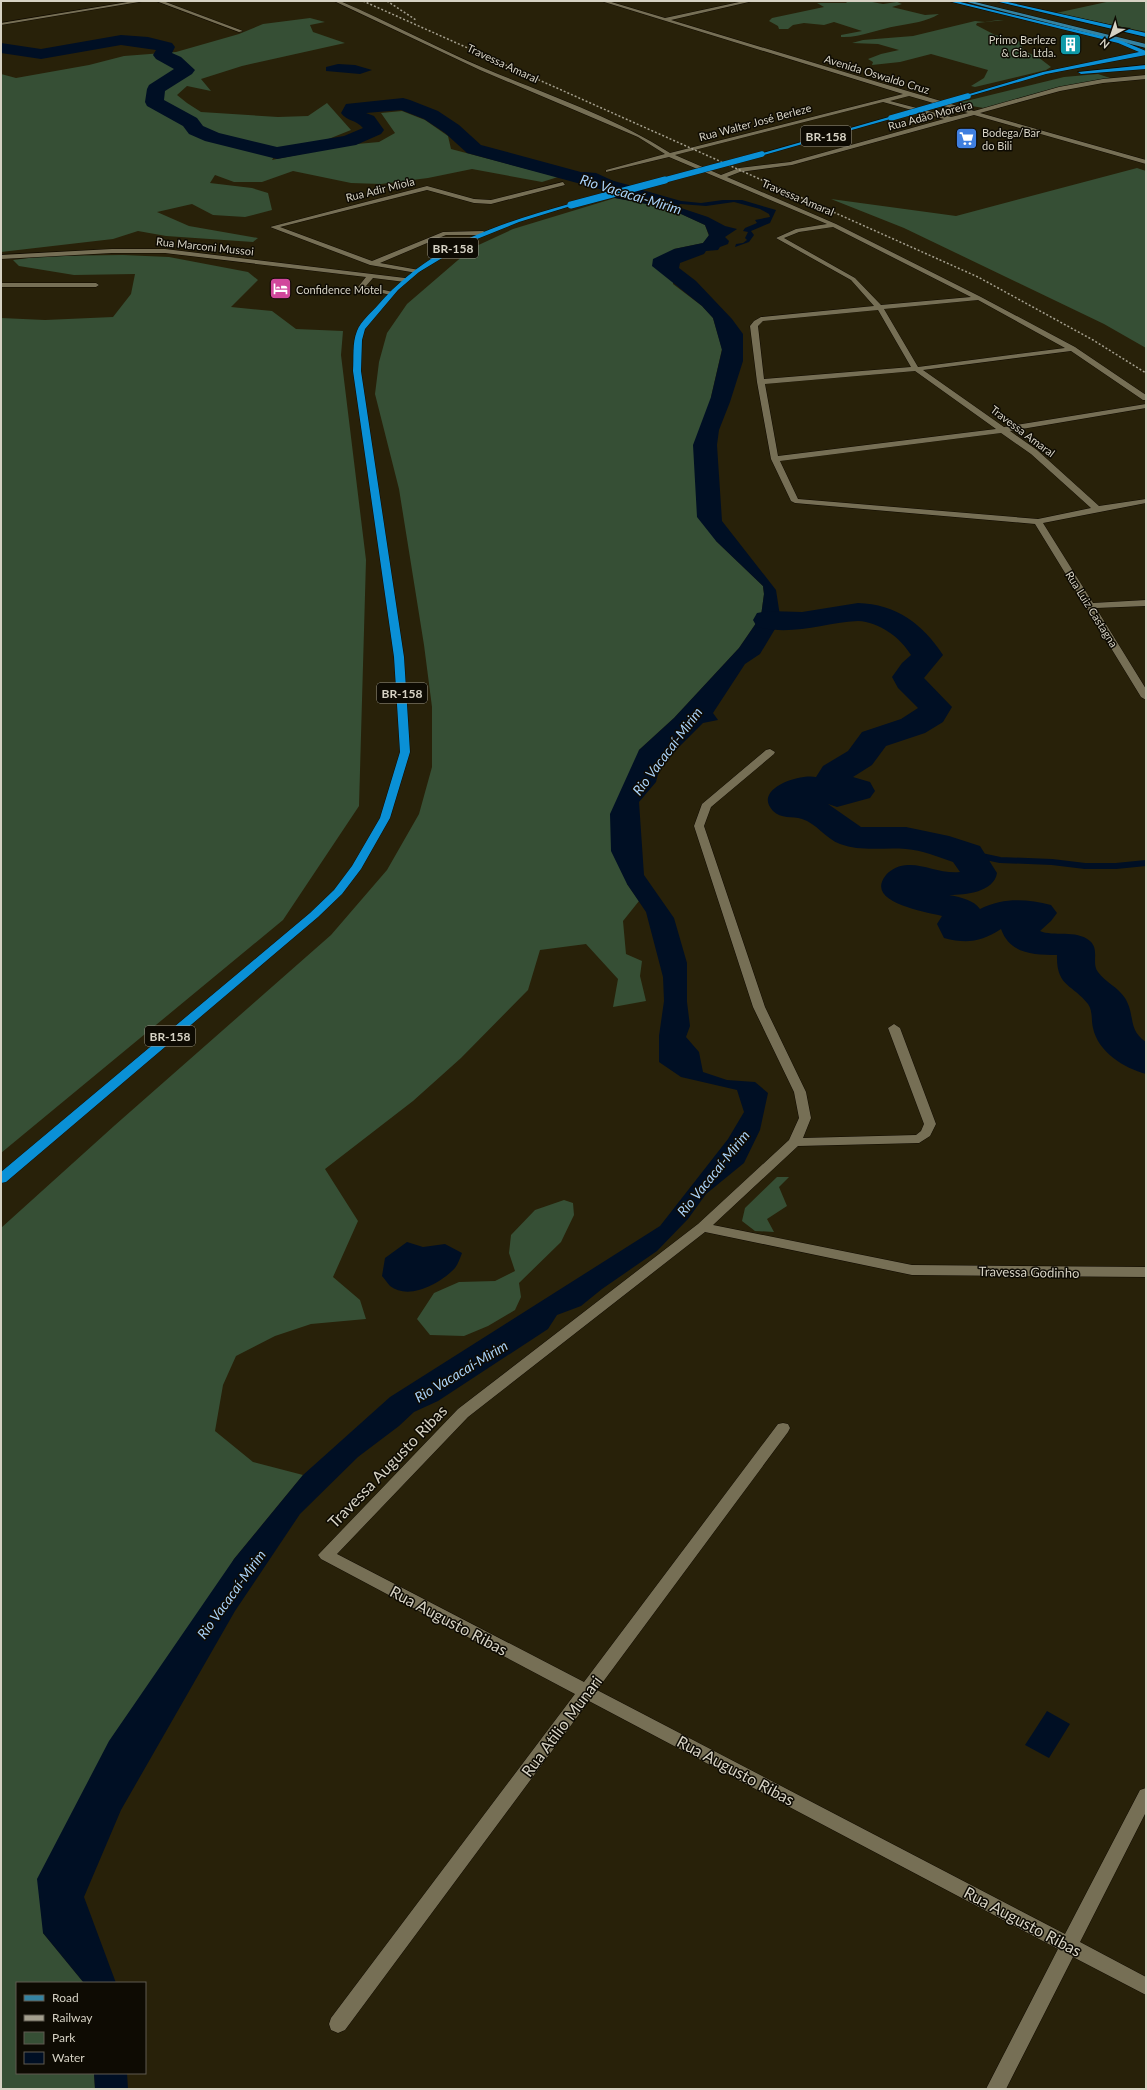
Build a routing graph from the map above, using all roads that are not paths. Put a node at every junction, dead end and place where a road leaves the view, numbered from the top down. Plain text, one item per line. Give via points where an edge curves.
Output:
1 (143, 1) edge
2 (158, 1) edge
3 (336, 1) edge
4 (603, 1) edge
5 (751, 1) edge
6 (950, 1) edge
7 (965, 1) edge
8 (984, 1) edge
9 (997, 1) edge
10 (664, 20) junction
11 (1, 24) edge
12 (241, 31) dead end
13 (1146, 34) edge
14 (1146, 48) edge
15 (1137, 67) junction
16 (1146, 67) edge
17 (1146, 74) edge
18 (1146, 77) edge
19 (1016, 82) junction
20 (908, 94) junction
21 (884, 100) junction
22 (974, 113) junction
23 (951, 120) junction
24 (670, 155) junction
25 (1146, 162) edge
26 (608, 171) dead end
27 (721, 177) junction
28 (563, 184) dead end
29 (794, 208) junction
30 (797, 215) dead end
31 (834, 225) junction
32 (483, 233) junction
33 (1, 256) edge
34 (373, 264) junction
35 (417, 271) junction
36 (360, 275) junction
37 (371, 276) junction
38 (406, 280) junction
39 (1, 285) edge
40 (96, 285) dead end
41 (390, 293) junction
42 (979, 298) junction
43 (880, 308) junction
44 (1072, 349) junction
45 (916, 369) junction
46 (761, 382) junction
47 (1146, 398) edge
48 (1146, 406) edge
49 (1003, 430) junction
50 (775, 459) junction
51 (1146, 501) edge
52 (1098, 509) junction
53 (1038, 522) junction
54 (1146, 603) edge
55 (1090, 606) junction
56 (1146, 677) edge
57 (1134, 678) junction
58 (1146, 696) edge
59 (770, 752) dead end
60 (894, 1028) dead end
61 (795, 1142) junction
62 (1, 1179) edge
63 (703, 1227) junction
64 (1146, 1272) edge
65 (783, 1428) dead end
66 (326, 1555) joint
67 (586, 1692) junction
68 (1146, 1794) edge
69 (1069, 1945) junction
70 (1146, 1986) edge
71 (338, 2024) dead end
72 (996, 2089) edge

1 - 11 street
2 - 12 street
3 - 24 street, Travessa Amaral via 400,28 482,69 640,136
4 - 10 street, Avenida Oswaldo Cruz
5 - 10 street
6 - 14 highway
7 - 14 main road
8 - 14 main road
9 - 13 highway
10 - 20 street, Avenida Oswaldo Cruz
14 - 19 highway, BR-158
15 - 16 highway, BR-158
15 - 17 street
15 - 19 highway, BR-158
18 - 22 street, Rua Adão Moreira via 1103,81 1059,90
19 - 32 highway, BR-158, bridge via 571,205
20 - 21 street, Rua Walter José Berleze
20 - 22 street, Avenida Oswaldo Cruz
21 - 23 street
21 - 24 street, Rua Walter José Berleze
22 - 23 street, Rua Adão Moreira
22 - 25 street, Avenida Oswaldo Cruz
23 - 27 street, Rua Adão Moreira via 790,164 739,170
24 - 26 street, Rua Walter José Berleze
24 - 27 street, Travessa Amaral
27 - 29 street, Travessa Amaral
28 - 34 street, Rua Adir Miola via 491,202 474,201 427,188 273,227
29 - 30 street
29 - 31 street, Travessa Amaral
31 - 42 street
31 - 43 street, Travessa Amaral via 802,226 778,238 853,279
32 - 34 street via 445,233
32 - 35 highway, BR-158 via 462,242
33 - 36 street, Rua Marconi Mussoi via 165,251
34 - 35 street
34 - 36 street
35 - 38 highway, BR-158
36 - 37 street, Rua Marconi Mussoi
37 - 38 street, Rua Marconi Mussoi
37 - 41 street via 361,287
38 - 41 highway, BR-158
39 - 40 street
41 - 62 highway, BR-158 via 360,332 357,371 400,673 405,752 385,818 357,867 338,892 314,916
42 - 43 street
42 - 44 street
43 - 45 street, Travessa Amaral
43 - 46 street via 761,319 756,322 754,326
44 - 45 street
44 - 47 street
45 - 46 street
45 - 49 street, Travessa Amaral
46 - 50 street
48 - 49 street
49 - 50 street
49 - 52 street, Travessa Amaral via 1034,452
50 - 53 street via 796,501
51 - 52 street
52 - 53 street
53 - 55 street, Rua Luiz Castagna
54 - 55 street
55 - 57 street, Rua Luiz Castagna
56 - 57 street
57 - 58 street, Rua Luiz Castagna
59 - 61 street via 706,806 699,826 759,1007 800,1092 805,1118
60 - 61 street via 930,1124 926,1134 919,1139
61 - 63 street, Travessa Augusto Ribas
63 - 64 street, Travessa Godinho via 912,1270
63 - 66 street, Travessa Augusto Ribas via 463,1413
65 - 67 street, Rua Atilio Munari
66 - 67 street, Rua Augusto Ribas
67 - 69 street, Rua Augusto Ribas
67 - 71 street, Rua Atilio Munari
68 - 69 street
69 - 70 street, Rua Augusto Ribas
69 - 72 street

